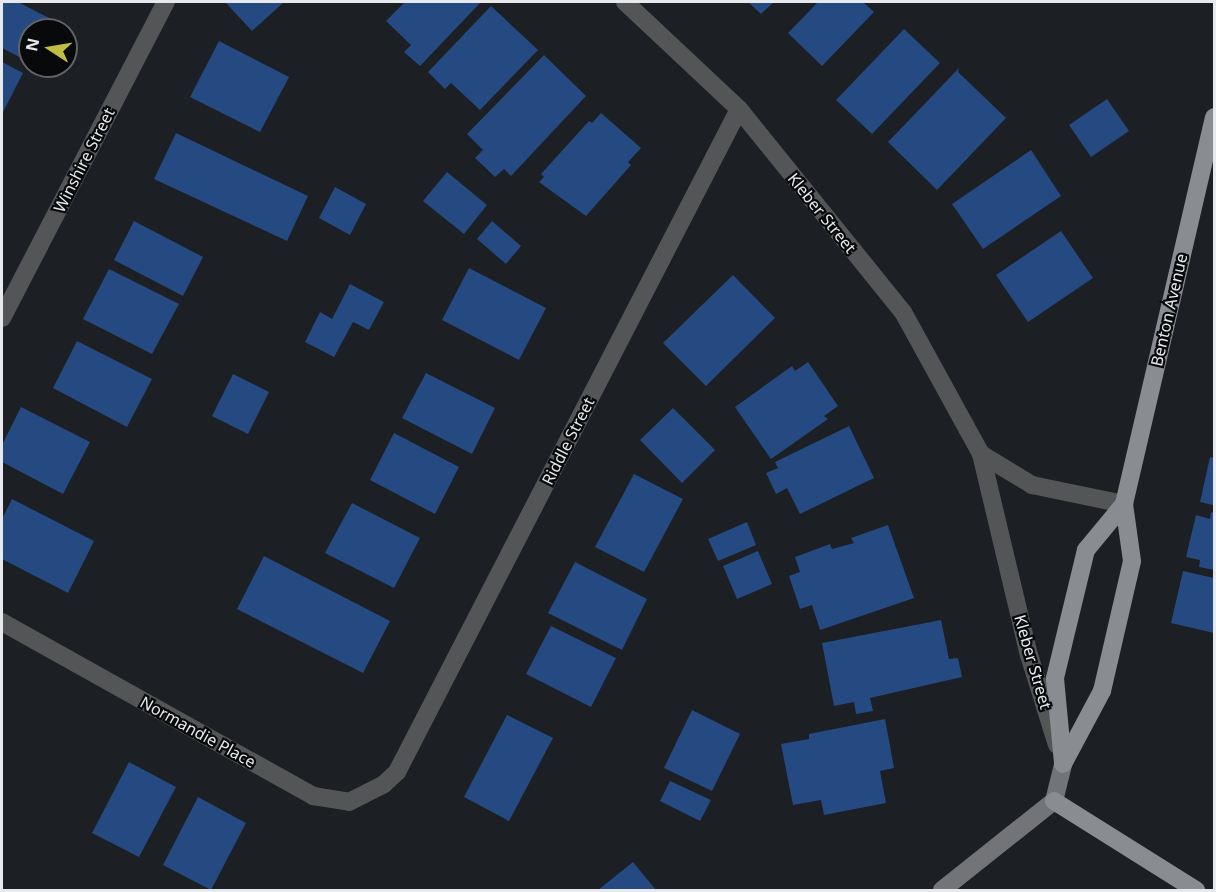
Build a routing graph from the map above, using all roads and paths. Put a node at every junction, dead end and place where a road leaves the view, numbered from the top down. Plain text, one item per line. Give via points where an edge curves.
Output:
1 (166, 2) edge
2 (625, 2) edge
3 (739, 110) junction
4 (1215, 117) edge
5 (2, 318) edge
6 (981, 454) junction
7 (1124, 504) junction
8 (2, 622) edge
9 (1063, 764) junction
10 (397, 772) joint
11 (1054, 801) junction
12 (942, 891) edge
13 (1196, 891) edge

1 - 5 street, Winshire Street
2 - 3 street, Kleber Street
3 - 6 street, Kleber Street via 903,312
3 - 10 street, Riddle Street
4 - 7 main road, Benton Avenue
6 - 7 street, Kleber Street via 1032,485
6 - 9 street, Kleber Street via 1029,654
7 - 9 main road, Benton Avenue via 1132,561 1105,680
7 - 9 main road, Benton Avenue via 1086,550 1055,678
8 - 10 street, Normandie Place via 313,796 349,802 366,796
9 - 11 street, Benton Avenue
11 - 12 street
11 - 13 main road

